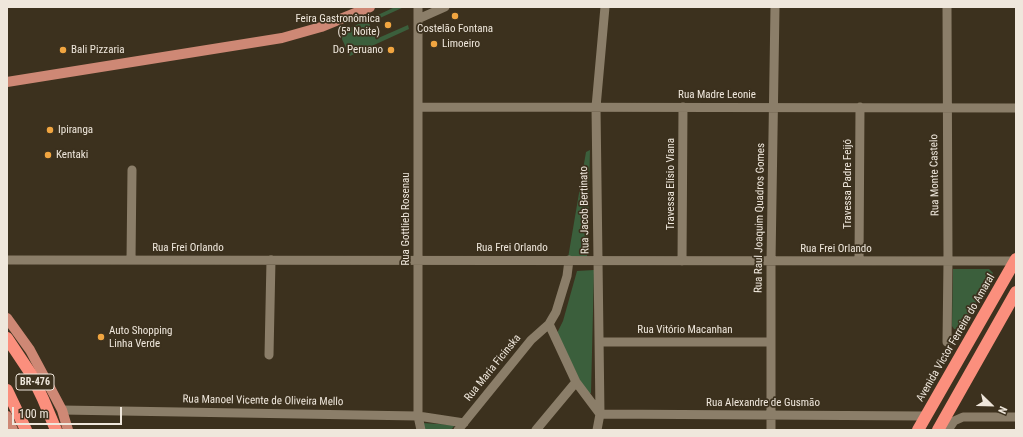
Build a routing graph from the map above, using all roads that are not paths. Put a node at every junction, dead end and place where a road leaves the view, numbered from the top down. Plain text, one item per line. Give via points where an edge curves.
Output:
1 (370, 7) edge
2 (418, 7) edge
3 (445, 7) edge
4 (605, 7) edge
5 (775, 7) edge
6 (947, 7) edge
7 (354, 11) edge
8 (418, 19) junction
9 (7, 82) edge
10 (418, 107) junction
11 (596, 107) junction
12 (683, 107) junction
13 (774, 107) junction
14 (860, 107) junction
15 (947, 107) junction
16 (1016, 108) edge
17 (132, 170) dead end
18 (7, 260) edge
19 (131, 260) junction
20 (271, 260) junction
21 (418, 260) junction
22 (569, 260) junction
23 (597, 260) junction
24 (682, 260) junction
25 (1016, 260) edge
26 (771, 261) junction
27 (859, 261) junction
28 (948, 261) junction
29 (1016, 292) edge
30 (7, 318) edge
31 (549, 324) junction
32 (7, 338) edge
33 (599, 342) junction
34 (771, 342) junction
35 (946, 342) dead end
36 (269, 355) dead end
37 (576, 382) junction
38 (7, 390) edge
39 (62, 410) junction
40 (600, 414) junction
41 (771, 415) junction
42 (7, 416) edge
43 (418, 416) junction
44 (926, 416) junction
45 (1016, 417) edge
46 (461, 426) edge
47 (949, 427) edge
48 (13, 430) edge
49 (26, 430) edge
50 (56, 430) edge
51 (68, 430) edge
52 (421, 430) edge
53 (536, 430) edge
54 (597, 430) edge
55 (771, 430) edge
56 (918, 430) edge
57 (938, 430) edge

1 - 7 main road
2 - 8 street, Rua Gottlieb Rosenau
3 - 8 street
4 - 11 street, Rua Jacob Bertinato
5 - 13 street, Rua Raul Joaquim Quadros Gomes
6 - 15 street, Rua Monte Castelo
7 - 9 main road via 314,29 262,42
8 - 10 street, Rua Gottlieb Rosenau
10 - 11 street, Rua Madre Leonie
10 - 21 street, Rua Gottlieb Rosenau
11 - 12 street, Rua Madre Leonie
11 - 23 street, Rua Jacob Bertinato
12 - 13 street, Rua Madre Leonie
12 - 24 street, Travessa Elísio Viana
13 - 14 street, Rua Madre Leonie
13 - 26 street, Rua Raul Joaquim Quadros Gomes
14 - 15 street, Rua Madre Leonie
14 - 27 street, Travessa Padre Feijó
15 - 16 street, Rua Madre Leonie
15 - 28 street, Rua Monte Castelo
17 - 19 street
18 - 19 street, Rua Frei Orlando
19 - 20 street, Rua Frei Orlando
20 - 21 street, Rua Frei Orlando
20 - 36 street
21 - 22 street, Rua Frei Orlando
21 - 43 street, Rua Gottlieb Rosenau
22 - 23 street, Rua Frei Orlando
22 - 31 street via 556,312
23 - 24 street, Rua Frei Orlando
23 - 33 street, Rua Jacob Bertinato
24 - 26 street, Rua Frei Orlando
25 - 28 street, Rua Frei Orlando
25 - 44 highway, Avenida Victor Ferreira do Amaral
26 - 27 street, Rua Frei Orlando
26 - 34 street, Rua Raul Joaquim Quadros Gomes
27 - 28 street, Rua Frei Orlando
28 - 35 street, Rua Monte Castelo
29 - 57 highway
30 - 39 main road via 30,350
31 - 37 street
31 - 46 street, Rua Maria Ficinska via 531,340
32 - 50 highway, BR-476 via 31,374
33 - 34 street, Rua Vitório Macanhan
33 - 40 street, Rua Jacob Bertinato
34 - 41 street, Rua Raul Joaquim Quadros Gomes
37 - 40 street
37 - 53 street
38 - 49 highway, BR-476
39 - 43 street, Rua Manoel Vicente de Oliveira Mello
39 - 51 main road
40 - 41 street, Rua Alexandre de Gusmão
40 - 54 street, Rua Jacob Bertinato
41 - 44 street, Rua Alexandre de Gusmão
41 - 55 street, Rua Raul Joaquim Quadros Gomes
42 - 48 main road
43 - 46 street, Rua Manoel Vicente de Oliveira Mello
43 - 52 street, Rua Gottlieb Rosenau
44 - 56 highway, Avenida Victor Ferreira do Amaral
45 - 47 street via 963,418 954,421

